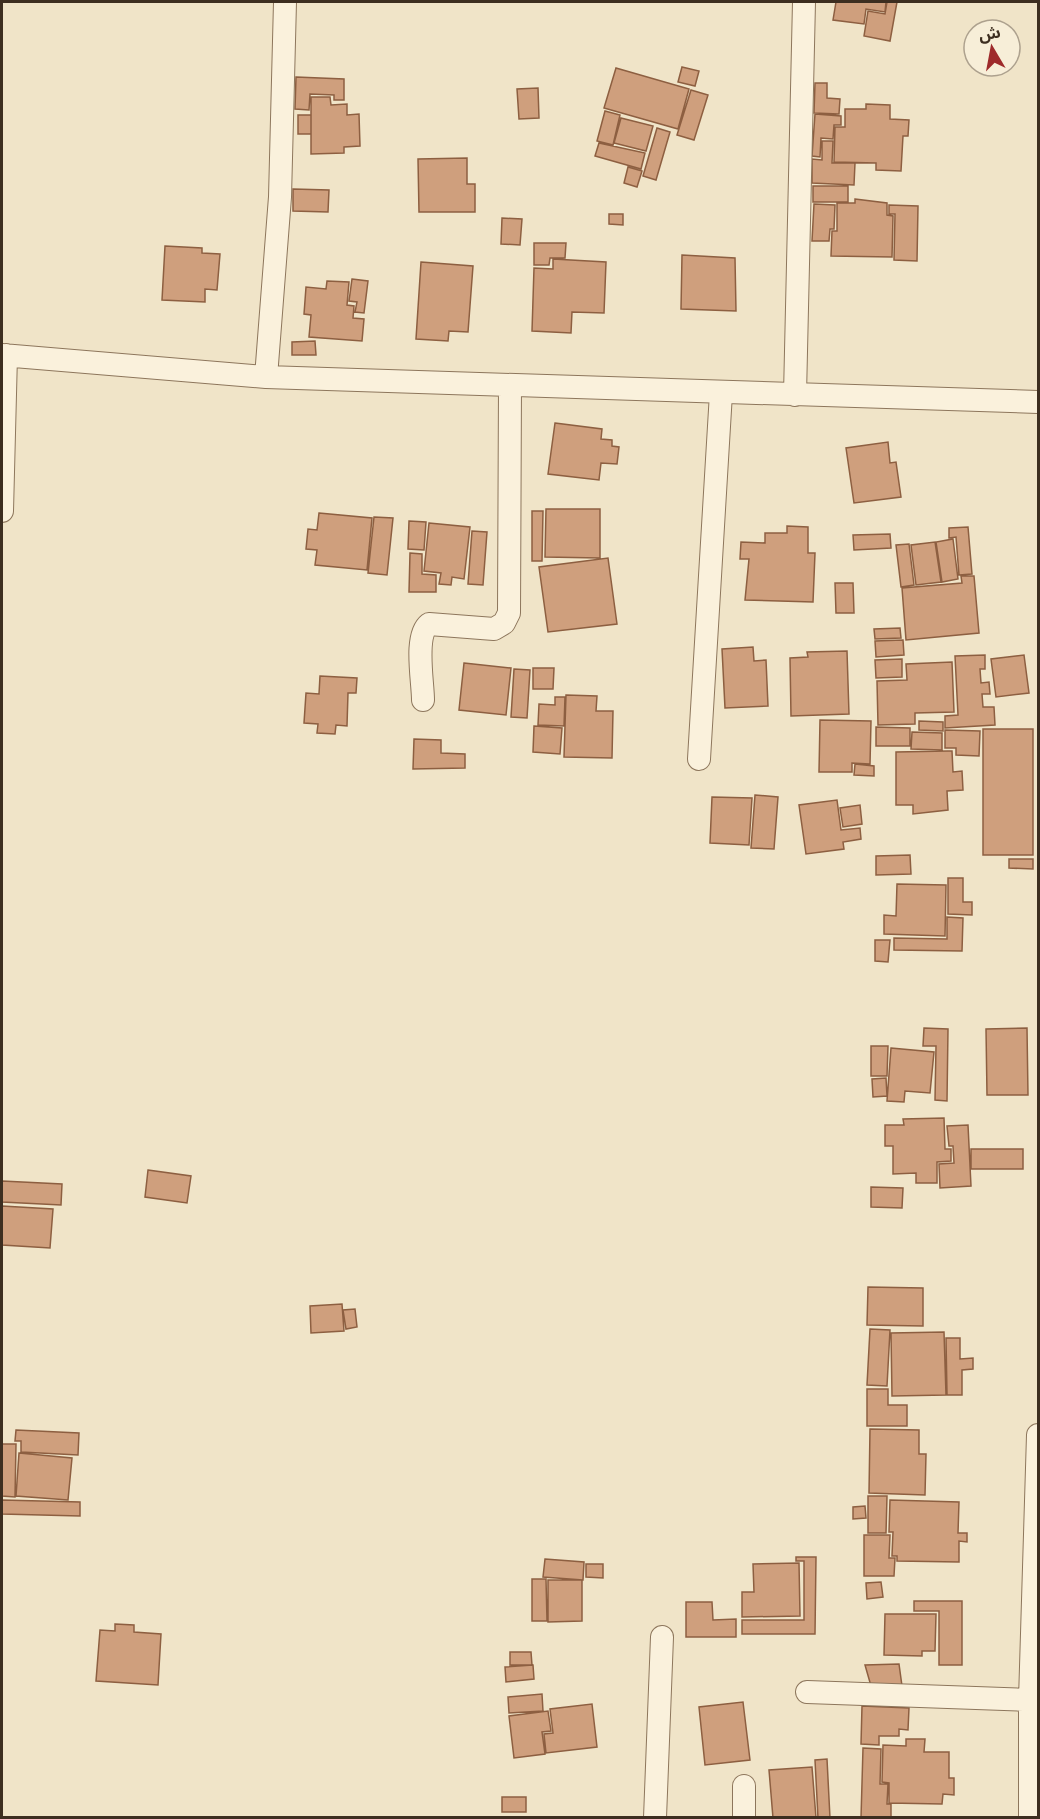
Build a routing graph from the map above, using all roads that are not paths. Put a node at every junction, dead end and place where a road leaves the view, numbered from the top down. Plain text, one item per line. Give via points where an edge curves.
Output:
1 (285, 2) edge
2 (804, 2) edge
3 (4, 355) edge
4 (266, 377) junction
5 (510, 386) junction
6 (721, 393) junction
7 (795, 395) junction
8 (1038, 402) edge
9 (2, 511) edge
10 (423, 700) dead end
11 (699, 759) dead end
12 (1038, 1435) edge
13 (662, 1637) dead end
14 (807, 1692) dead end
15 (1029, 1700) junction
16 (744, 1786) dead end
17 (655, 1818) edge
18 (744, 1818) edge
19 (1030, 1818) edge

1 - 4 street via 280,197
2 - 7 street
3 - 4 street
3 - 9 street
4 - 5 street
5 - 6 street
5 - 10 street via 509,613 504,623 494,629 429,624 423,629
6 - 7 street
6 - 11 street
7 - 8 street
12 - 15 street
13 - 17 street
14 - 15 street
15 - 19 street
16 - 18 street

